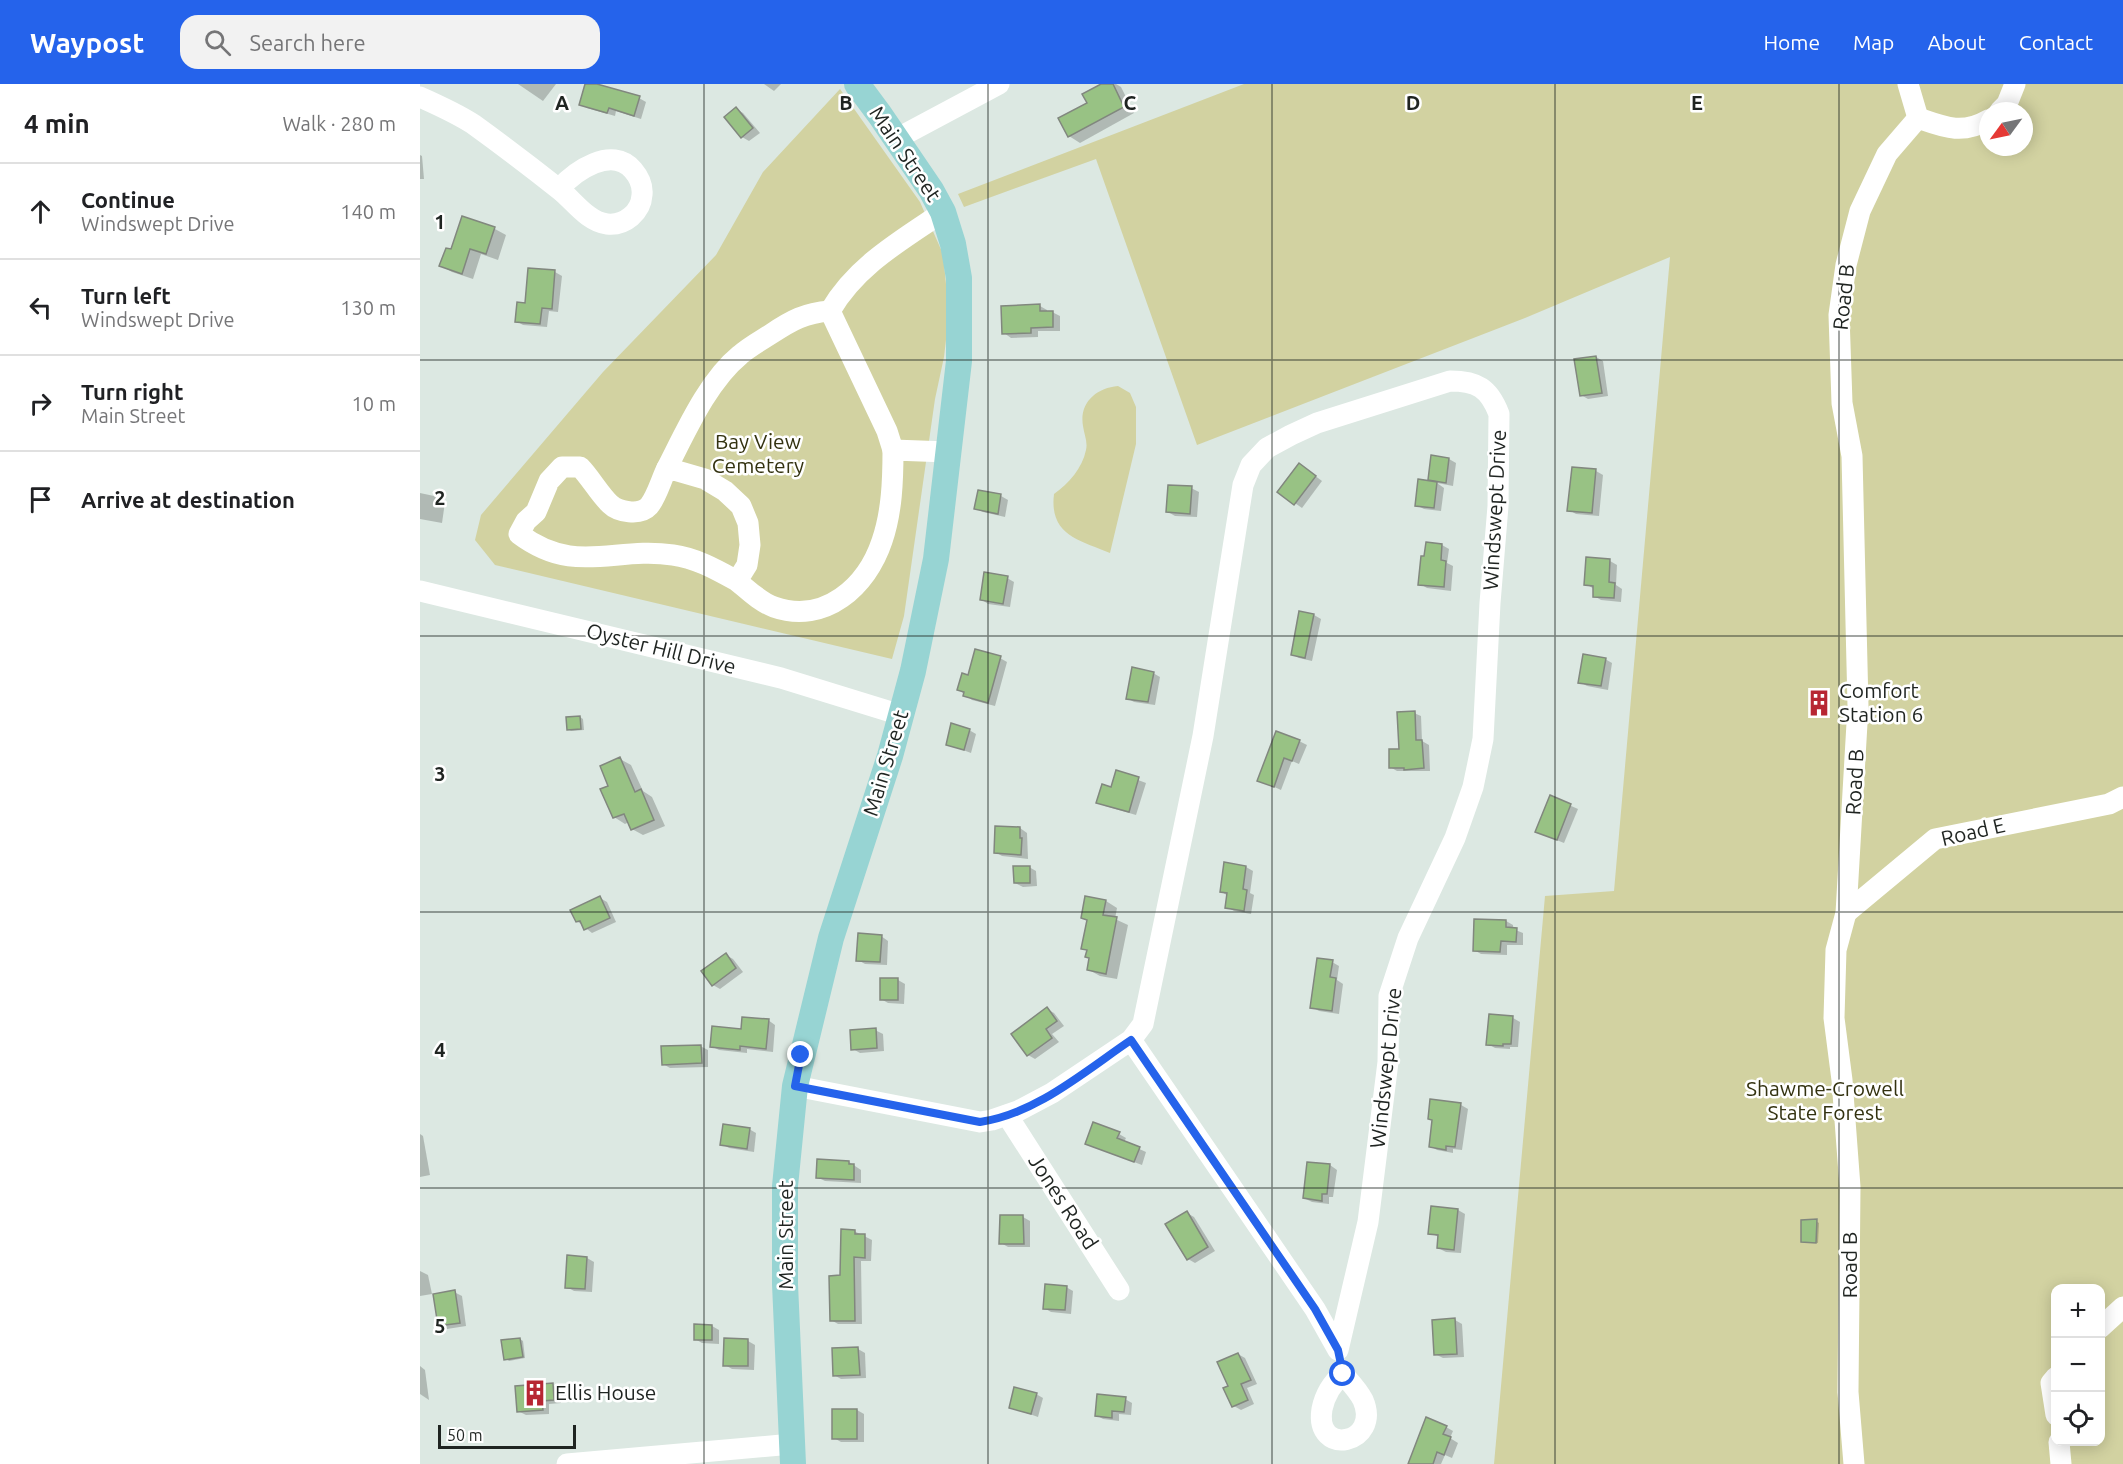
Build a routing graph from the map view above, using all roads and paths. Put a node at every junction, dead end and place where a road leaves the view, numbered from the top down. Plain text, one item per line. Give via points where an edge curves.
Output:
1 (857, 84) edge
2 (999, 84) edge
3 (1908, 84) edge
4 (2015, 84) edge
5 (420, 97) edge
6 (2008, 102) edge
7 (1918, 118) junction
8 (1979, 125) edge
9 (896, 139) junction
10 (559, 189) dead end
11 (943, 212) junction
12 (830, 311) junction
13 (893, 450) junction
14 (948, 452) junction
15 (667, 468) junction
16 (737, 580) junction
17 (420, 591) edge
18 (901, 714) junction
19 (2123, 797) edge
20 (1846, 913) junction
21 (1131, 1040) junction
22 (795, 1086) junction
23 (1007, 1115) junction
24 (1119, 1290) dead end
25 (2123, 1307) edge
26 (2105, 1323) edge
27 (2123, 1327) edge
28 (2105, 1332) edge
29 (1338, 1350) junction
30 (1343, 1374) dead end
31 (2059, 1446) edge
32 (792, 1454) edge
33 (567, 1464) edge
34 (1854, 1464) edge
35 (2061, 1464) edge

1 - 9 main road, Main Street
2 - 9 street
3 - 7 street
4 - 6 street
5 - 10 street via 471,123
7 - 8 street via 1960,129
7 - 20 street, Road B via 1887,154 1860,211 1839,315 1842,403 1852,456 1858,706
9 - 11 main road, Main Street
11 - 12 street via 858,273
11 - 14 main road, Main Street via 959,278 960,314 959,361
12 - 13 street
12 - 15 street via 810,312 740,354 722,373
13 - 14 street
13 - 16 street via 890,508 883,539 860,583 841,599 822,609 774,607
14 - 18 main road, Main Street via 936,559
15 - 16 street via 705,479 741,506 750,545 747,565
15 - 16 street via 647,508 628,512 611,505 580,466 562,467 549,481 536,512 519,534 534,546 558,555 674,555
17 - 18 street, Oyster Hill Drive via 781,678
18 - 22 main road, Main Street via 831,938
19 - 20 street, Road E via 2109,804 1935,839
20 - 34 street, Road B via 1836,950 1834,1018 1850,1187 1848,1392
21 - 23 street, Windswept Drive via 1052,1093
21 - 29 street, Windswept Drive via 1315,1309
21 - 29 street, Windswept Drive via 1143,1023 1169,905 1203,736 1243,484 1251,465 1267,448 1317,423 1450,381 1478,385 1494,400 1499,414 1498,506 1483,739 1473,787 1455,838 1408,938 1389,996 1388,1062 1368,1222
22 - 23 street, Windswept Drive via 980,1122
22 - 32 main road, Main Street via 785,1186
23 - 24 street, Jones Road
25 - 26 street
27 - 28 street
29 - 30 street, Windswept Drive
31 - 35 street
32 - 33 street

